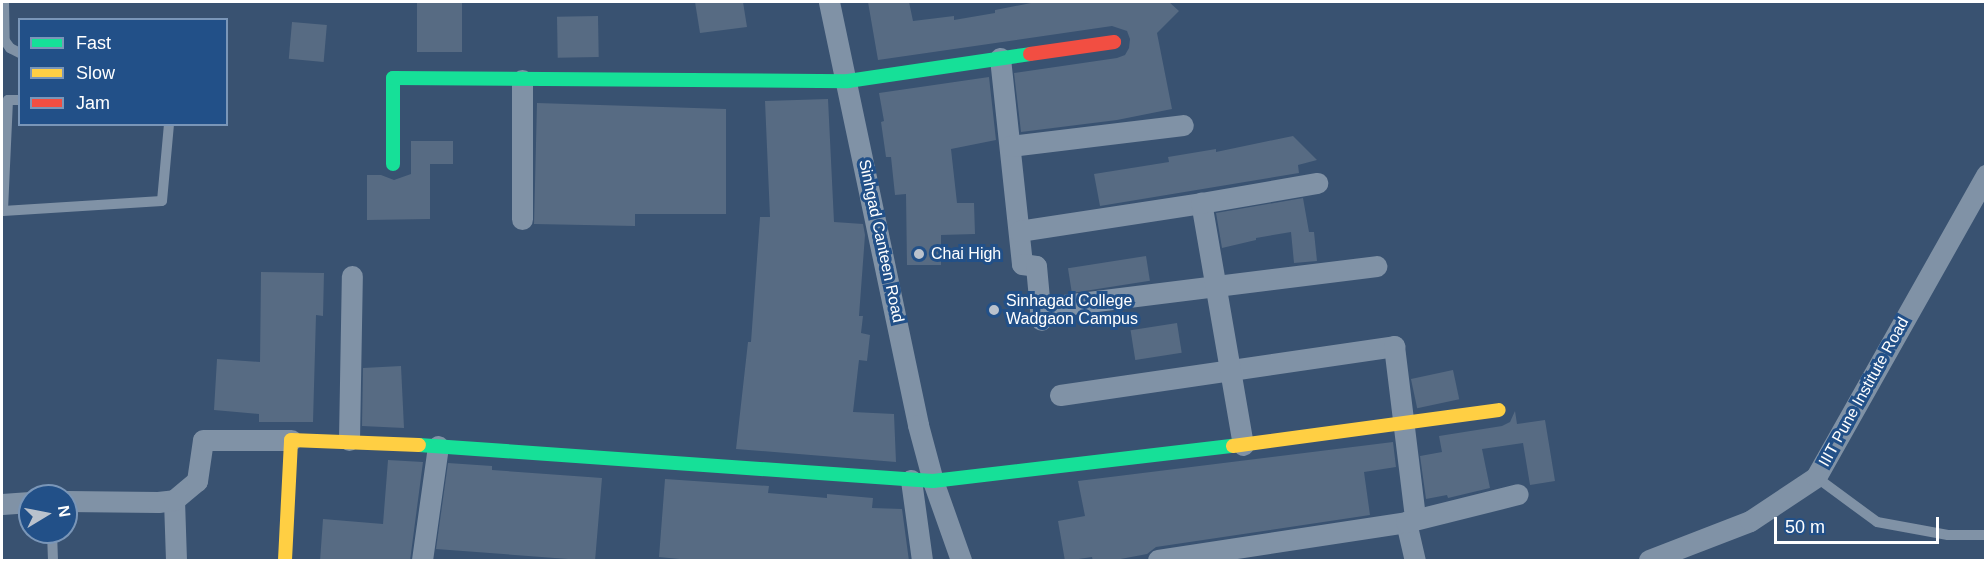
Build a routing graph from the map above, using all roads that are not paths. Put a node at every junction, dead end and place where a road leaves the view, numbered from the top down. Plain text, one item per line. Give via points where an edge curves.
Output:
1 (4, 2) edge
2 (829, 2) edge
3 (3, 17) edge
4 (1114, 42) dead end
5 (18, 52) edge
6 (1000, 58) junction
7 (522, 80) junction
8 (848, 81) junction
9 (18, 100) edge
10 (1183, 125) dead end
11 (169, 126) edge
12 (1010, 146) junction
13 (393, 164) dead end
14 (1985, 178) edge
15 (1317, 183) dead end
16 (1201, 203) junction
17 (522, 219) dead end
18 (1019, 231) junction
19 (1376, 266) dead end
20 (352, 276) dead end
21 (1216, 286) junction
22 (1230, 370) junction
23 (1060, 395) dead end
24 (1499, 410) dead end
25 (1404, 424) junction
26 (291, 440) junction
27 (349, 440) junction
28 (1243, 445) junction
29 (438, 446) junction
30 (1816, 477) junction
31 (911, 480) junction
32 (933, 481) junction
33 (1518, 494) dead end
34 (174, 500) junction
35 (78, 501) edge
36 (18, 503) edge
37 (2, 504) edge
38 (1411, 520) junction
39 (1986, 535) edge
40 (52, 544) edge
41 (53, 561) edge
42 (176, 561) edge
43 (285, 561) edge
44 (422, 561) edge
45 (922, 561) edge
46 (961, 561) edge
47 (1158, 561) edge
48 (1415, 561) edge
49 (1649, 561) edge

1 - 3 lane
2 - 8 street, Sinhgad Canteen Road
3 - 5 lane via 5,41
4 - 6 street
6 - 8 street
6 - 12 street
7 - 8 street
7 - 13 street via 393,78
7 - 17 street
8 - 32 street, Sinhgad Canteen Road via 918,425
9 - 11 lane via 8,100 3,211 162,201
10 - 12 street
12 - 18 street
14 - 30 street, IIIT Pune Institute Road
15 - 16 street
16 - 18 street
16 - 21 street
18 - 21 street via 1022,264 1036,266 1041,315
19 - 21 street
20 - 27 street
21 - 22 street
22 - 23 street
22 - 25 street via 1394,346
22 - 28 street
24 - 25 street
25 - 28 street
25 - 38 street
26 - 27 street
26 - 34 street via 203,440 197,481
26 - 43 street
27 - 29 street
28 - 32 street
29 - 31 street
29 - 44 street
30 - 39 lane via 1876,522 1948,535
30 - 49 street, IIIT Pune Institute Road via 1750,521
31 - 32 street
31 - 45 street
32 - 46 street
33 - 38 street
34 - 35 street
34 - 42 street
36 - 37 street
38 - 47 street
38 - 48 street
40 - 41 lane

